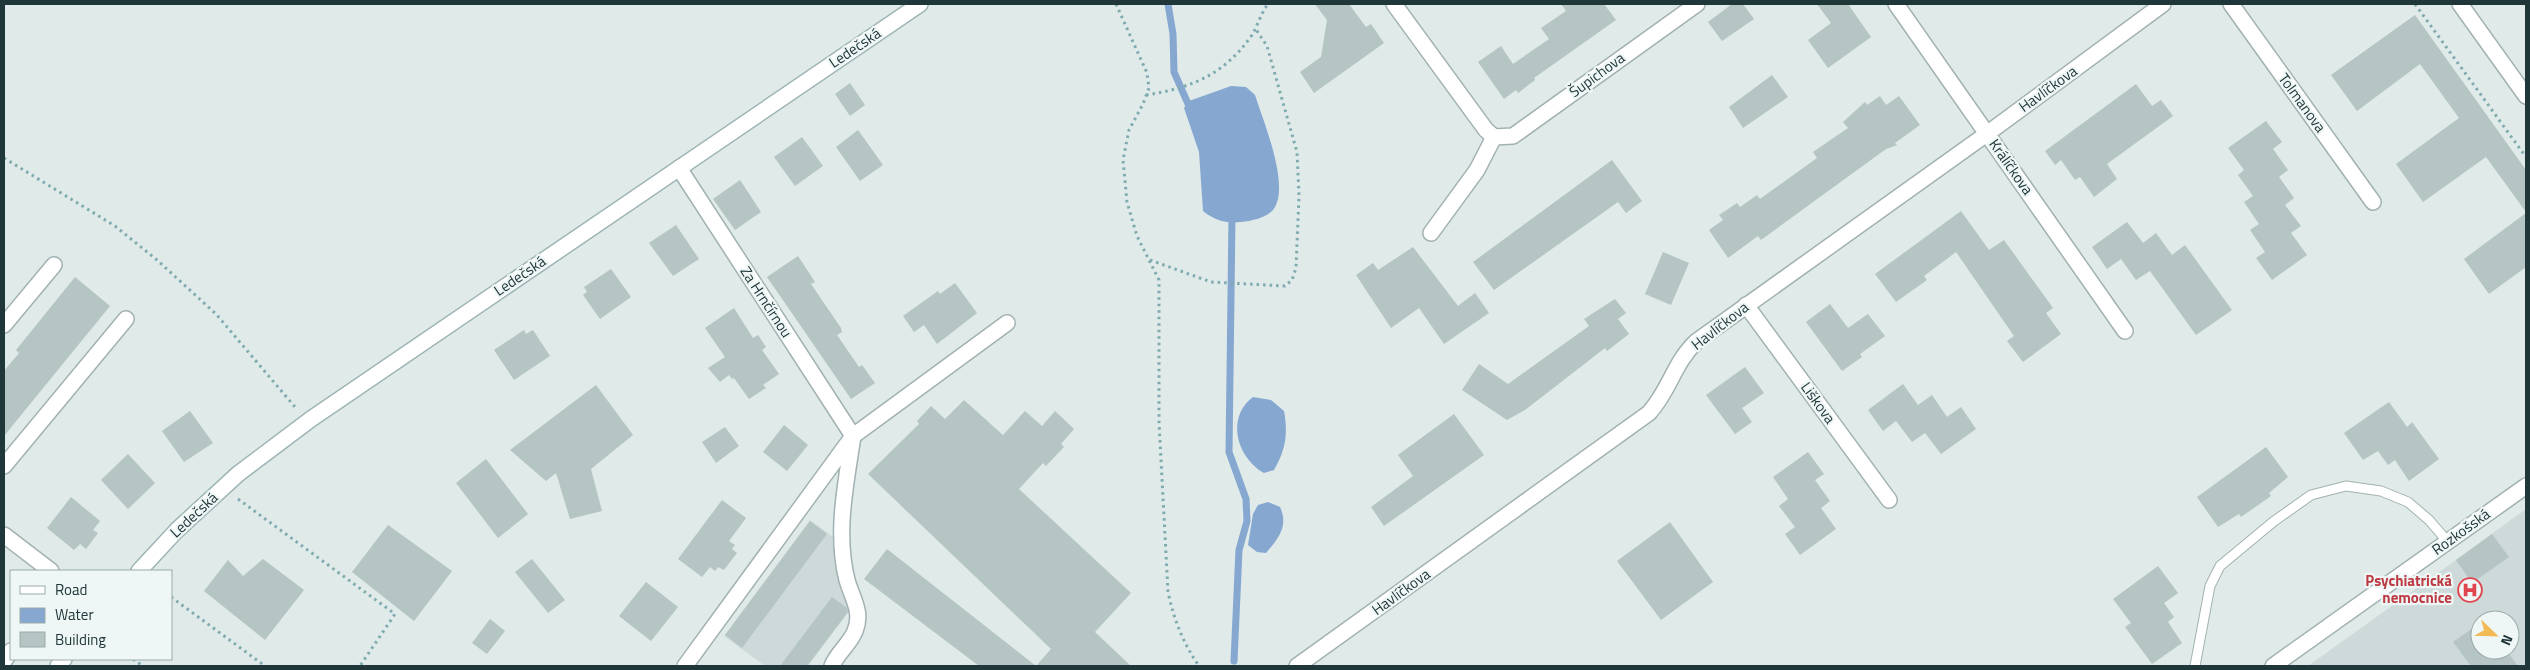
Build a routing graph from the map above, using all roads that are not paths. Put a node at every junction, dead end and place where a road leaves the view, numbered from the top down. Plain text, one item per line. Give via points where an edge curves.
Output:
1 (920, 4) edge
2 (1394, 4) edge
3 (1697, 4) edge
4 (1896, 4) edge
5 (2163, 4) edge
6 (2231, 4) edge
7 (2460, 4) edge
8 (2526, 96) edge
9 (1988, 133) junction
10 (1494, 137) junction
11 (679, 168) junction
12 (2374, 202) dead end
13 (1431, 232) dead end
14 (54, 265) dead end
15 (1746, 305) junction
16 (126, 319) dead end
17 (1007, 324) dead end
18 (4, 325) edge
19 (2125, 331) dead end
20 (853, 436) junction
21 (4, 466) edge
22 (2526, 486) edge
23 (1889, 500) dead end
24 (4, 535) edge
25 (2448, 542) junction
26 (50, 570) edge
27 (139, 570) edge
28 (685, 666) edge
29 (832, 666) edge
30 (1297, 666) edge
31 (2195, 666) edge
32 (2273, 666) edge

1 - 11 street, Ledečská
2 - 10 street
3 - 10 street, Šupichova via 1513,136
4 - 9 street, Králíčkova
5 - 9 street, Havlíčkova
6 - 12 street, Tolmanova
7 - 8 street
9 - 15 street, Havlíčkova
9 - 19 street, Králíčkova
10 - 13 street via 1476,170
11 - 20 street, Za Hrnčírnou
11 - 27 street, Ledečská via 311,419 222,488
14 - 18 street
15 - 23 street, Liškova
15 - 30 street, Havlíčkova via 1689,348 1678,363 1665,394 1639,421
16 - 21 street
17 - 20 street
20 - 28 street
20 - 29 street via 843,505 842,544 848,580 858,608 855,631
22 - 25 street, Rozkošská
24 - 26 street
25 - 31 lane via 2408,502 2381,491 2346,486 2311,495 2220,566 2210,586
25 - 32 street, Rozkošská

